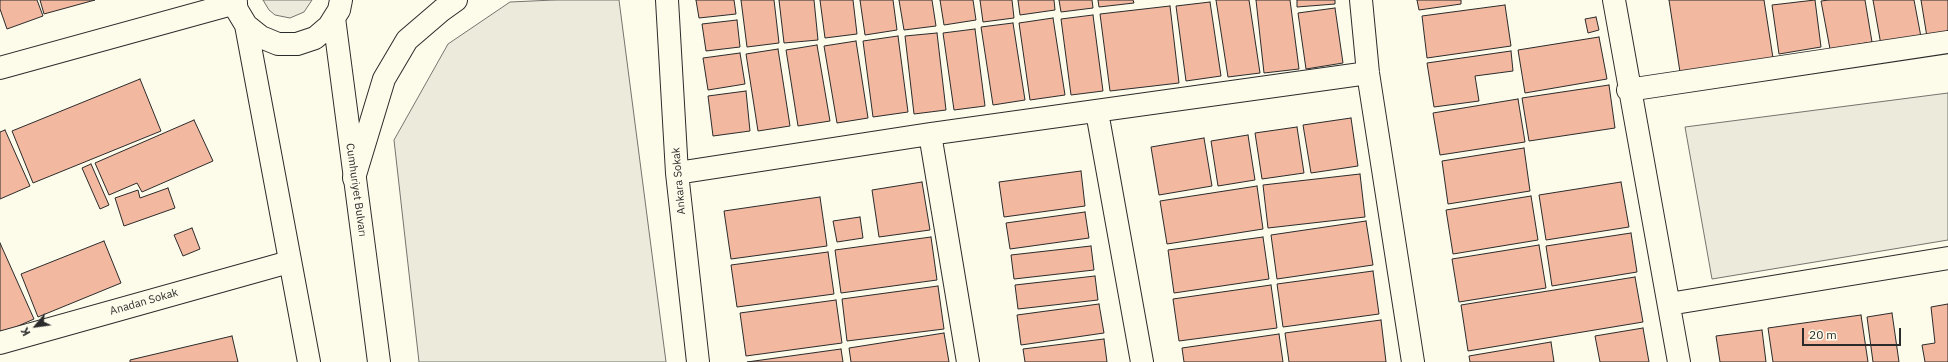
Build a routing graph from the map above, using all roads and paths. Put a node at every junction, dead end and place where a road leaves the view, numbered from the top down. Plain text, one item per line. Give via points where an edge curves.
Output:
1 (456, 0) edge
2 (668, 0) edge
3 (1361, 0) edge
4 (1614, 0) edge
5 (235, 1) edge
6 (341, 5) edge
7 (246, 25) junction
8 (1948, 42) edge
9 (0, 68) edge
10 (1368, 73) junction
11 (1628, 90) junction
12 (1097, 112) junction
13 (930, 134) junction
14 (677, 173) junction
15 (354, 178) junction
16 (1948, 258) edge
17 (289, 262) junction
18 (1669, 304) junction
19 (0, 343) edge
20 (309, 362) edge
21 (379, 362) edge
22 (698, 362) edge
23 (968, 362) edge
24 (1142, 362) edge
25 (1413, 362) edge
26 (1679, 362) edge

1 - 15 street via 407,40 384,79
2 - 14 street, Ankara Sokak
3 - 10 street
4 - 11 street
5 - 7 street
5 - 9 street
6 - 7 street via 329,26 315,38 297,44 278,44 260,37
6 - 15 street, Cumhuriyet Bulvarı
7 - 17 street
8 - 11 street
10 - 12 street
10 - 25 street
11 - 18 street
12 - 13 street
12 - 24 street
13 - 14 street
13 - 23 street
14 - 22 street, Ankara Sokak
15 - 21 street, Cumhuriyet Bulvarı
16 - 18 street
17 - 19 street, Anadan Sokak
17 - 20 street
18 - 26 street

